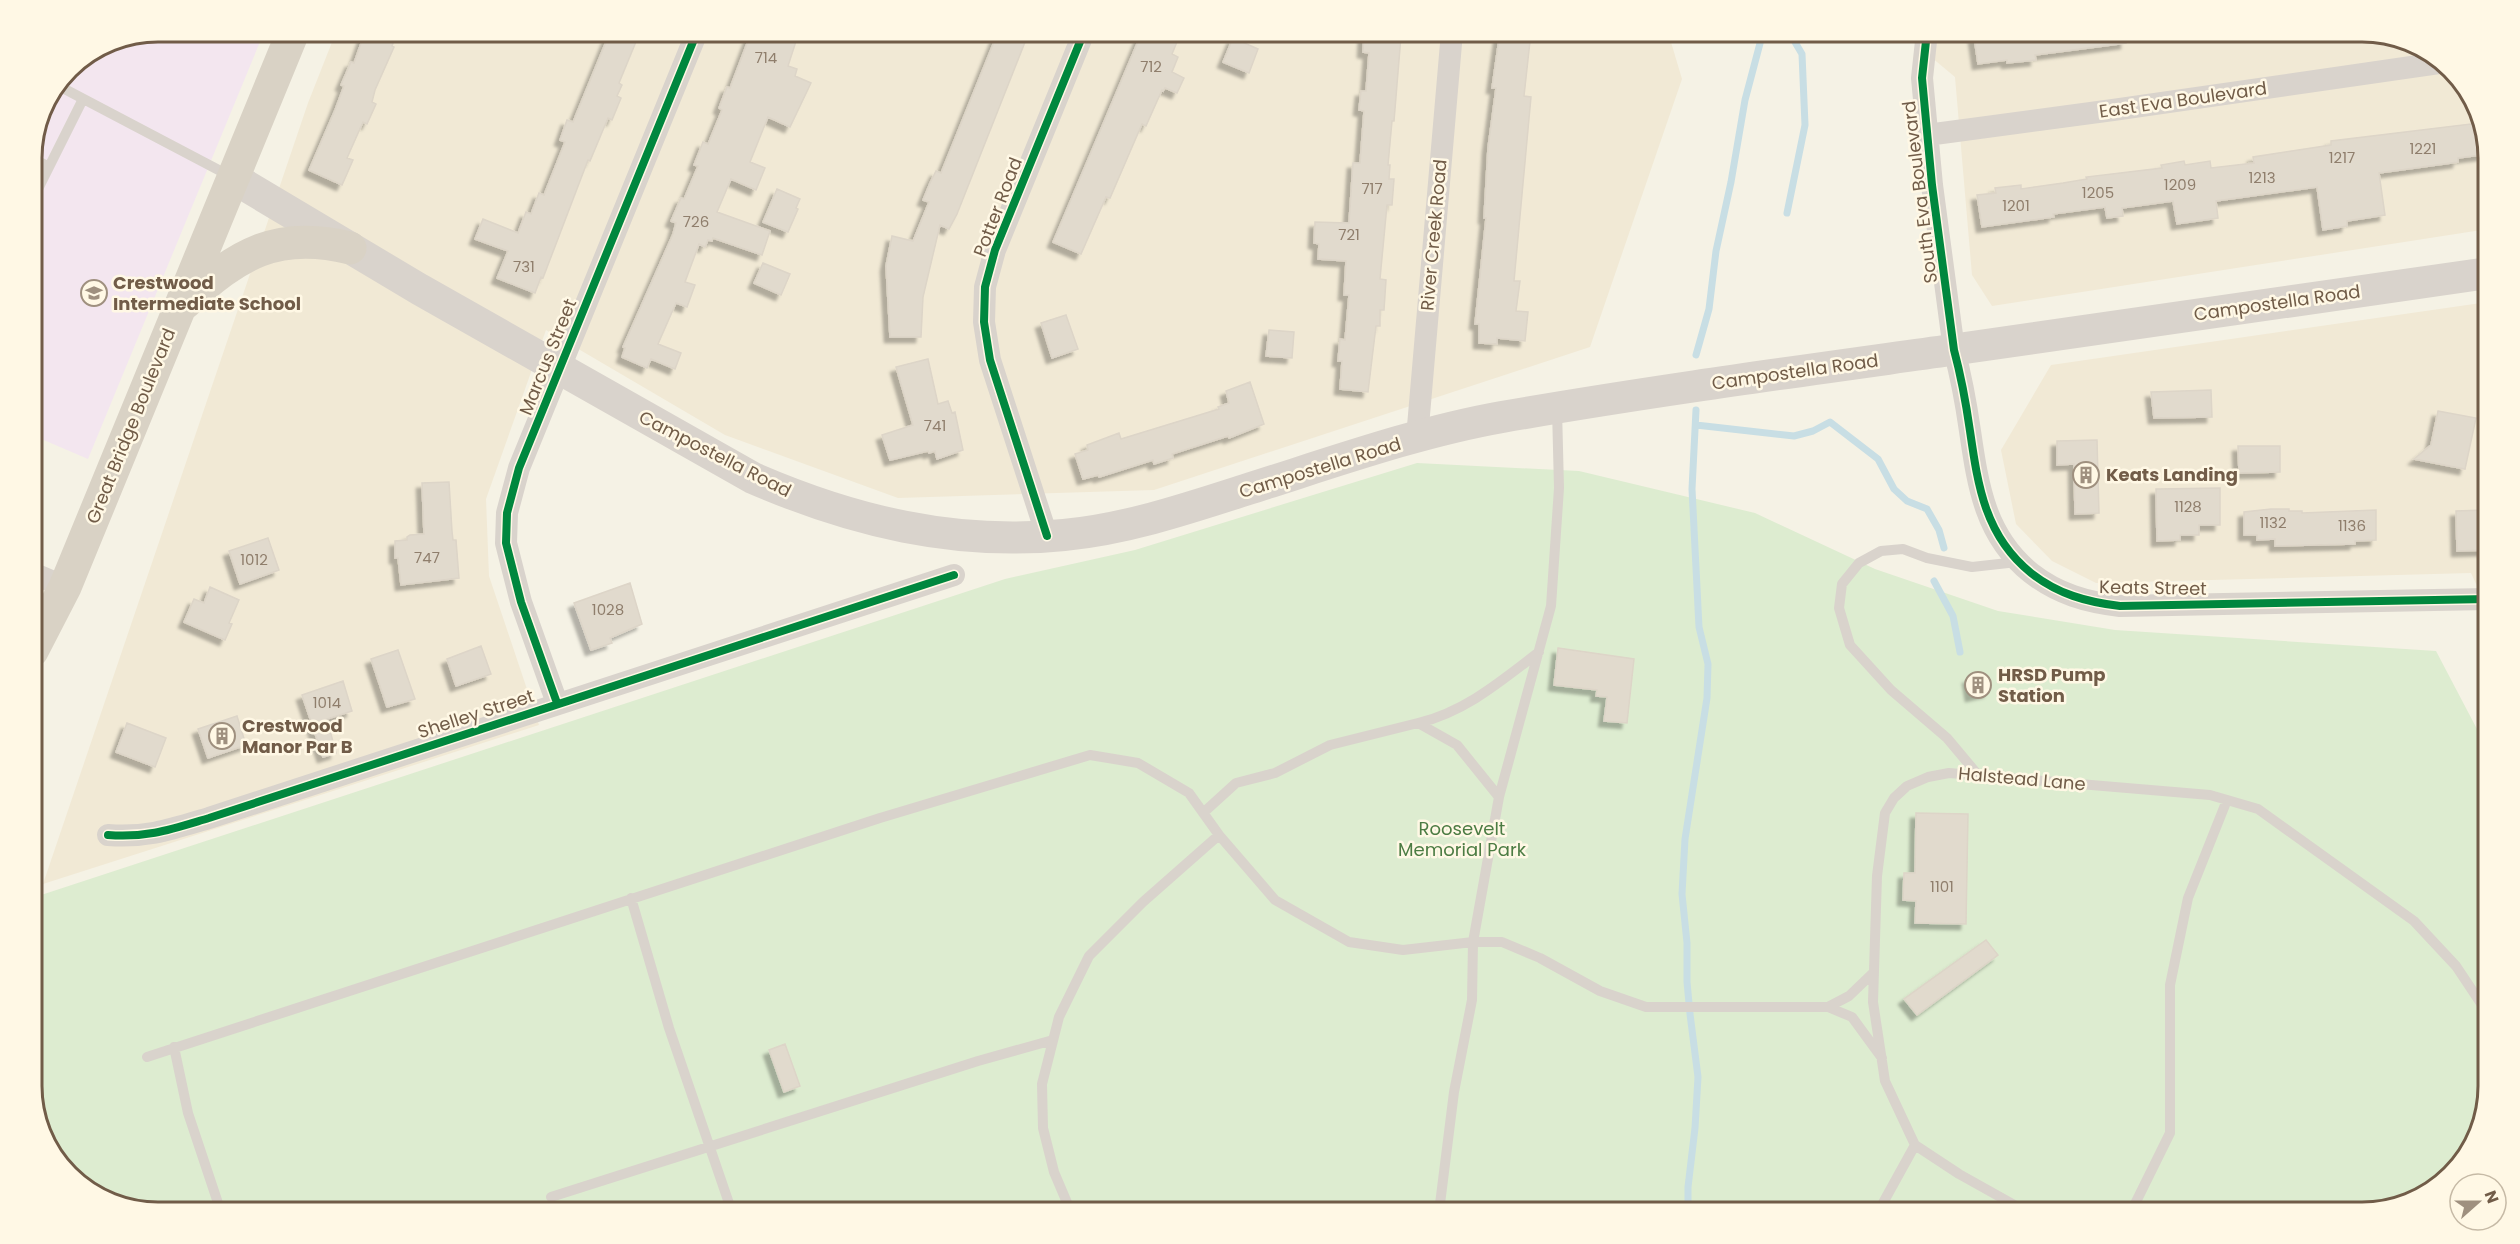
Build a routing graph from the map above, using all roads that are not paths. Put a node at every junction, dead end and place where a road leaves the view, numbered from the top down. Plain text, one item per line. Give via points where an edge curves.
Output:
1 (289, 42) edge
2 (693, 42) edge
3 (1079, 42) edge
4 (1451, 42) edge
5 (1926, 42) edge
6 (2429, 64) edge
7 (65, 89) edge
8 (83, 99) junction
9 (1927, 135) junction
10 (42, 163) edge
11 (49, 167) junction
12 (233, 178) junction
13 (42, 181) edge
14 (350, 248) junction
15 (2478, 274) edge
16 (179, 309) junction
17 (1954, 350) junction
18 (559, 370) junction
19 (1557, 409) junction
20 (1417, 438) junction
21 (1047, 536) junction
22 (2018, 562) junction
23 (954, 575) dead end
24 (42, 577) edge
25 (65, 587) junction
26 (2478, 599) edge
27 (42, 632) edge
28 (1539, 652) junction
29 (557, 703) junction
30 (1418, 723) junction
31 (1978, 775) junction
32 (1499, 797) junction
33 (2227, 800) junction
34 (1203, 813) junction
35 (108, 835) dead end
36 (1219, 835) junction
37 (631, 898) junction
38 (1473, 942) junction
39 (1874, 972) junction
40 (2478, 999) edge
41 (1828, 1007) junction
42 (1053, 1040) junction
43 (174, 1047) junction
44 (147, 1057) dead end
45 (1882, 1058) junction
46 (1916, 1145) junction
47 (708, 1148) junction
48 (551, 1197) dead end
49 (218, 1202) edge
50 (728, 1202) edge
51 (1067, 1202) edge
52 (1440, 1202) edge
53 (1884, 1202) edge
54 (2009, 1202) edge
55 (2136, 1202) edge

1 - 12 main road, Great Bridge Boulevard
2 - 18 street, Marcus Street
3 - 21 street, Potter Road via 995,250 985,287 984,322 990,360
4 - 20 street, River Creek Road
5 - 9 street, South Eva Boulevard via 1922,78
6 - 9 street, East Eva Boulevard
7 - 8 lane
8 - 11 lane
8 - 12 lane
9 - 17 street, South Eva Boulevard
10 - 11 lane
11 - 13 lane
12 - 14 main road, Campostella Road
12 - 16 main road, Great Bridge Boulevard
14 - 16 main road via 301,240 275,245 244,257 213,276
14 - 18 main road, Campostella Road
15 - 17 main road, Campostella Road
16 - 25 main road, Great Bridge Boulevard
17 - 19 main road, Campostella Road
17 - 22 street, Keats Street via 1982,501 1990,524
18 - 21 main road, Campostella Road via 753,477 837,511 934,532 986,537
18 - 29 street, Marcus Street via 519,468 507,513 506,543 521,602
19 - 20 main road, Campostella Road via 1500,417
19 - 28 lane via 1559,488 1552,594
20 - 21 main road, Campostella Road via 1122,526
22 - 26 street, Keats Street via 2047,585 2073,598 2120,606
22 - 31 lane via 1972,567 1903,549 1881,551 1858,563 1842,584 1839,608 1850,645 1891,690 1947,738
23 - 29 street, Shelley Street
24 - 25 street
25 - 27 main road, Great Bridge Boulevard
28 - 30 lane via 1469,702 1442,717
28 - 32 lane
29 - 35 street, Shelley Street via 152,835
30 - 32 lane via 1457,745
30 - 34 lane via 1330,745 1275,773 1236,783
31 - 33 lane, Halstead Lane via 2210,795
31 - 39 lane, Halstead Lane via 1949,772 1906,786 1886,813 1877,876
32 - 38 lane
33 - 40 lane, Halstead Lane via 2258,809 2414,921 2456,966
33 - 55 lane via 2188,898 2170,985 2170,1133
34 - 36 lane
34 - 37 lane via 1189,792 1138,763 1090,755
36 - 38 lane via 1275,900 1349,942 1403,950
36 - 42 lane via 1089,956 1059,1017
37 - 43 lane
37 - 47 lane
38 - 41 lane via 1502,942 1600,991 1646,1007
38 - 52 lane via 1472,1000 1454,1092
39 - 41 lane via 1849,996
39 - 45 lane, Halstead Lane via 1872,1002
41 - 45 lane via 1852,1017
42 - 47 lane
42 - 51 lane via 1042,1084 1043,1128
43 - 44 lane
43 - 49 lane via 188,1113
45 - 46 lane, Halstead Lane via 1885,1081
46 - 53 lane
46 - 54 lane
47 - 48 lane
47 - 50 lane

